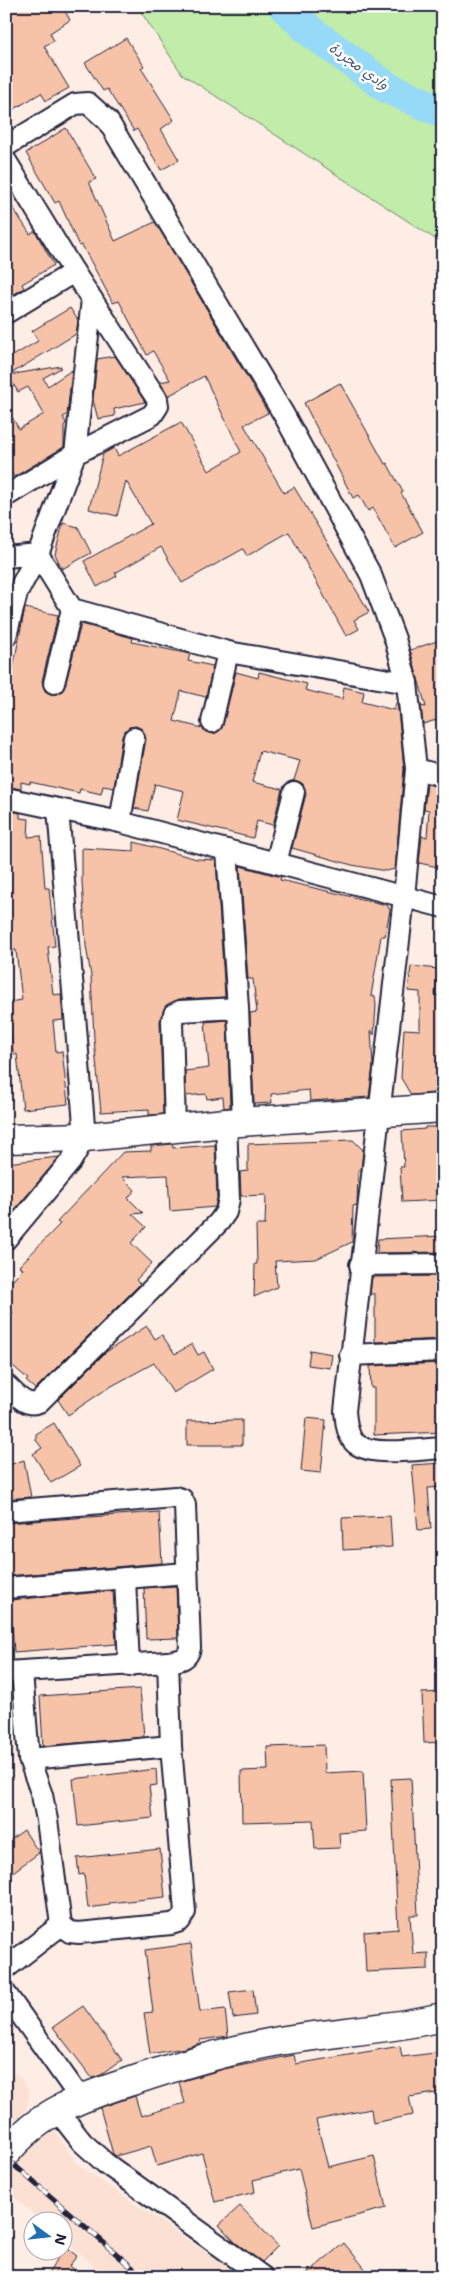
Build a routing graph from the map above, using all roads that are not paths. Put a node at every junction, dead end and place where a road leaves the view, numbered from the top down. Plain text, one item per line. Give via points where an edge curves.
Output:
1 (6, 146) edge
2 (6, 161) edge
3 (74, 272) junction
4 (92, 299) junction
5 (6, 313) edge
6 (75, 454) junction
7 (6, 496) edge
8 (38, 554) junction
9 (6, 557) edge
10 (72, 609) junction
11 (6, 636) edge
12 (228, 652) junction
13 (54, 683) dead end
14 (407, 683) junction
15 (212, 722) dead end
16 (134, 738) dead end
17 (416, 769) junction
18 (443, 776) edge
19 (294, 792) dead end
20 (6, 798) edge
21 (58, 809) junction
22 (120, 822) junction
23 (227, 850) junction
24 (276, 863) junction
25 (404, 897) junction
26 (443, 907) edge
27 (238, 1008) junction
28 (443, 1108) edge
29 (379, 1112) junction
30 (234, 1123) junction
31 (175, 1127) junction
32 (86, 1137) junction
33 (6, 1140) edge
34 (6, 1239) edge
35 (360, 1264) junction
36 (443, 1264) edge
37 (443, 1351) edge
38 (350, 1355) junction
39 (6, 1386) edge
40 (443, 1448) edge
41 (6, 1511) edge
42 (186, 1574) junction
43 (125, 1578) junction
44 (6, 1588) edge
45 (168, 1662) junction
46 (129, 1666) junction
47 (14, 1672) edge
48 (171, 1746) junction
49 (30, 1759) junction
50 (61, 1924) junction
51 (6, 1968) edge
52 (6, 1994) edge
53 (443, 2017) edge
54 (68, 2104) junction
55 (6, 2154) edge
56 (263, 2277) edge

1 - 14 street via 75,104 88,104 108,121 284,415 372,575
2 - 3 street
3 - 4 street
3 - 5 street
4 - 6 street
4 - 6 street via 157,398 158,406 152,415
6 - 7 street
6 - 8 street
8 - 9 street
8 - 10 street
8 - 11 street via 17,593
10 - 12 street
10 - 13 street
12 - 14 street
12 - 15 street
14 - 17 street
16 - 22 street
17 - 18 street
17 - 25 street
19 - 24 street
20 - 21 street
21 - 22 street
21 - 32 street
22 - 23 street
23 - 24 street
23 - 27 street
24 - 25 street
25 - 26 street
25 - 29 street
27 - 30 street
27 - 31 street via 180,1010 174,1014
28 - 29 street
29 - 30 street
29 - 35 street
30 - 31 street
30 - 39 street via 228,1199 226,1212 219,1222 39,1402 28,1403
31 - 32 street
32 - 33 street
32 - 34 street via 71,1161
35 - 36 street
35 - 38 street
37 - 38 street
38 - 40 street via 345,1411 347,1429 356,1443 371,1450
41 - 42 street via 182,1499
42 - 43 street
42 - 45 street via 188,1656
43 - 44 street
43 - 46 street
45 - 46 street
45 - 48 street
46 - 47 street
47 - 49 street
48 - 49 street
48 - 50 street via 185,1912 180,1920 171,1924 79,1933 70,1932
49 - 50 street via 47,1820
50 - 51 street
52 - 54 street
53 - 54 street via 224,2052
54 - 55 street via 33,2126
54 - 56 street via 82,2142 105,2163

